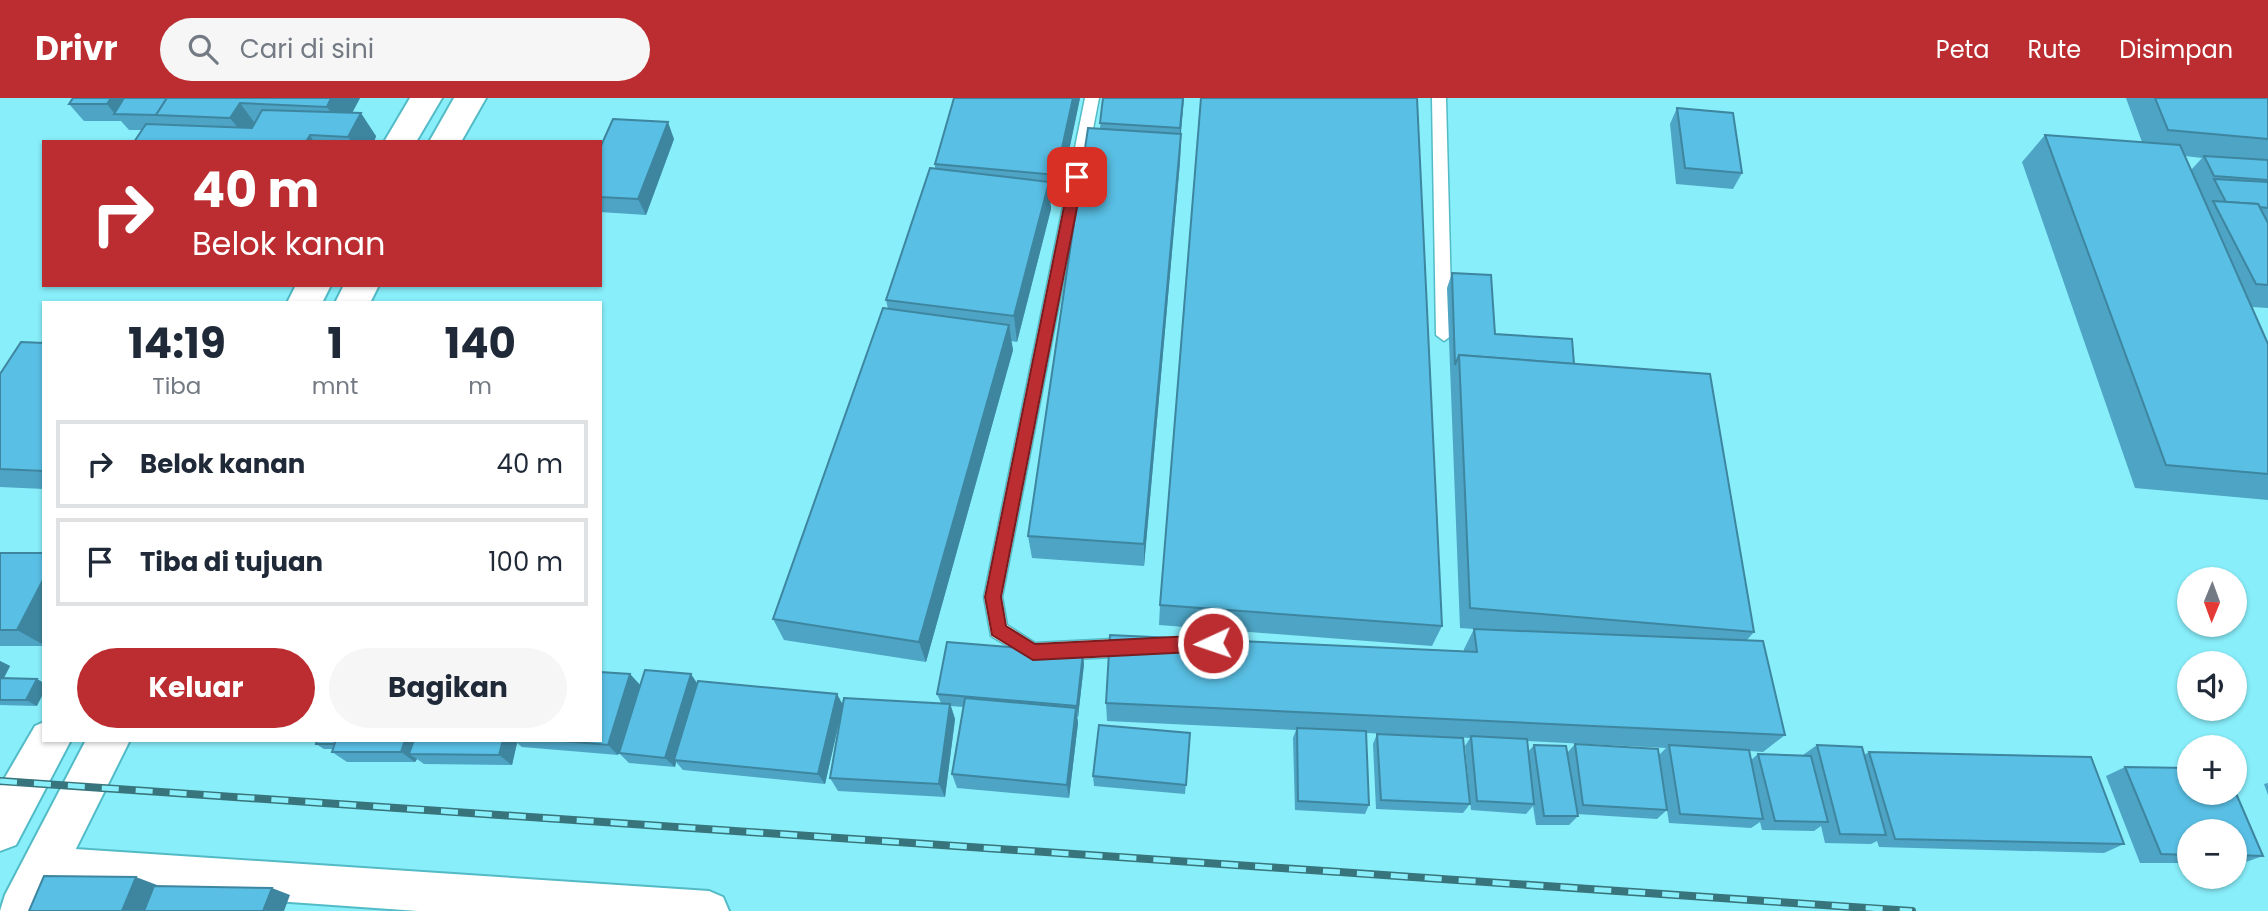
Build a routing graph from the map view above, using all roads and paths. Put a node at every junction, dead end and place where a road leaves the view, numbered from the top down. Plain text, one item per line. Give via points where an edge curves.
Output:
1 (1092, 98) edge
2 (1439, 98) edge
3 (413, 119) edge
4 (457, 120) edge
5 (1444, 335) dead end
6 (1158, 646) edge
7 (49, 742) edge
8 (108, 742) edge
9 (0, 829) edge
10 (45, 866) junction
11 (21, 911) edge
12 (709, 911) edge

1 - 6 lane via 993,597 998,630 1033,652
2 - 5 lane
3 - 4 main road
7 - 9 main road
8 - 10 main road
10 - 11 main road
10 - 12 street

